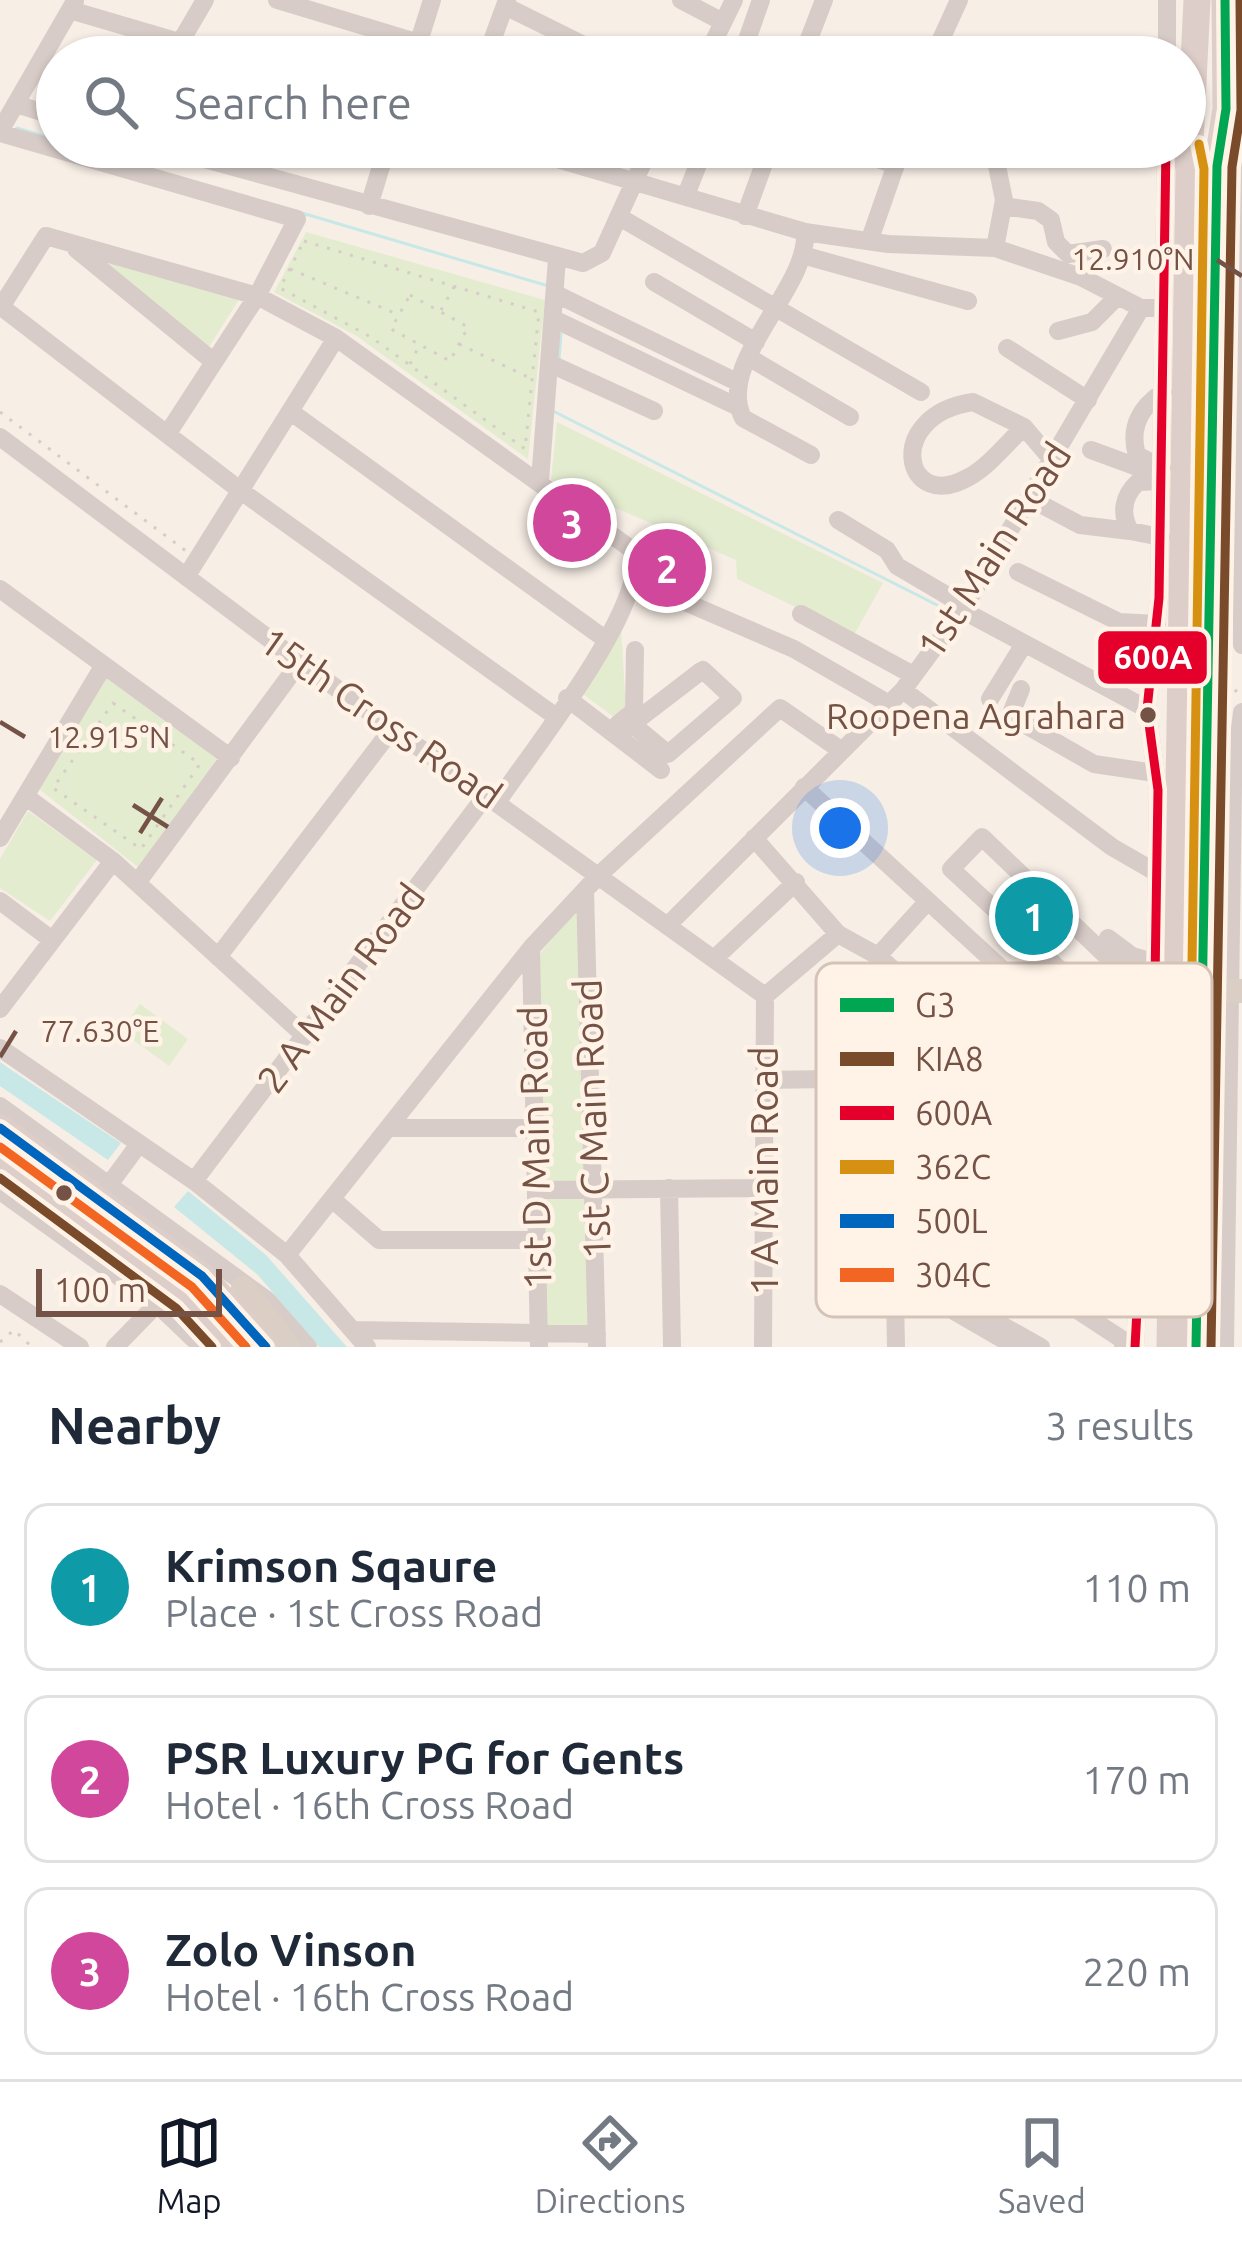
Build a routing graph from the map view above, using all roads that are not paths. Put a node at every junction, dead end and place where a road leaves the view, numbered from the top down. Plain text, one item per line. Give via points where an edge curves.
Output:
1 (206, 0) edge
2 (277, 0) edge
3 (431, 0) edge
4 (681, 0) edge
5 (734, 0) edge
6 (761, 0) edge
7 (824, 0) edge
8 (959, 0) edge
9 (1167, 0) edge
10 (1182, 0) edge
11 (1197, 0) edge
12 (1211, 0) edge
13 (1226, 0) edge
14 (1238, 0) edge
15 (506, 3) edge
16 (73, 5) edge
17 (723, 22) junction
18 (53, 36) edge
19 (166, 36) edge
20 (184, 36) edge
21 (377, 36) edge
22 (420, 36) edge
23 (494, 36) edge
24 (568, 36) edge
25 (716, 36) edge
26 (747, 36) edge
27 (810, 36) edge
28 (943, 36) edge
29 (1167, 36) edge
30 (1182, 36) edge
31 (1197, 36) edge
32 (36, 62) edge
33 (1240, 101) edge
34 (1206, 106) edge
35 (6, 109) edge
36 (36, 114) edge
37 (36, 120) edge
38 (1206, 143) edge
39 (162, 168) edge
40 (235, 168) edge
41 (381, 168) edge
42 (585, 168) edge
43 (640, 168) edge
44 (697, 168) edge
45 (763, 168) edge
46 (895, 168) edge
47 (997, 168) edge
48 (1166, 168) edge
49 (1196, 168) edge
50 (1199, 168) edge
51 (633, 183) junction
52 (686, 195) junction
53 (369, 206) junction
54 (1003, 206) junction
55 (746, 216) junction
56 (621, 218) junction
57 (805, 232) junction
58 (870, 239) junction
59 (68, 242) junction
60 (995, 248) junction
61 (1103, 249) dead end
62 (806, 256) junction
63 (557, 259) junction
64 (1232, 261) edge
65 (654, 282) dead end
66 (556, 294) junction
67 (257, 296) junction
68 (1117, 296) junction
69 (968, 301) dead end
70 (0, 307) edge
71 (774, 307) junction
72 (1165, 307) junction
73 (1141, 308) junction
74 (556, 320) junction
75 (1058, 331) dead end
76 (336, 338) junction
77 (1007, 348) dead end
78 (753, 350) junction
79 (214, 362) junction
80 (553, 365) junction
81 (739, 383) junction
82 (921, 392) dead end
83 (1163, 392) junction
84 (1088, 400) junction
85 (738, 407) junction
86 (654, 411) dead end
87 (291, 412) junction
88 (850, 417) dead end
89 (1024, 427) junction
90 (168, 433) junction
91 (0, 437) edge
92 (1091, 450) dead end
93 (811, 455) dead end
94 (1053, 460) junction
95 (1162, 474) junction
96 (540, 481) junction
97 (241, 491) junction
98 (1031, 500) junction
99 (838, 520) dead end
100 (1130, 531) junction
101 (1160, 537) junction
102 (1018, 572) dead end
103 (186, 577) junction
104 (634, 580) junction
105 (3, 599) edge
106 (964, 608) junction
107 (1208, 611) junction
108 (801, 614) dead end
109 (1241, 622) edge
110 (1156, 624) junction
111 (604, 639) junction
112 (1024, 644) junction
113 (635, 650) dead end
114 (300, 662) junction
115 (104, 665) junction
116 (1021, 688) dead end
117 (902, 690) junction
118 (566, 698) junction
119 (990, 699) dead end
120 (1147, 709) junction
121 (1242, 712) edge
122 (554, 716) junction
123 (392, 729) junction
124 (619, 730) junction
125 (842, 751) junction
126 (231, 758) junction
127 (661, 770) dead end
128 (1156, 773) junction
129 (803, 787) junction
130 (25, 796) junction
131 (492, 797) junction
132 (0, 838) edge
133 (754, 838) junction
134 (1002, 840) dead end
135 (113, 861) junction
136 (1168, 876) junction
137 (796, 882) junction
138 (137, 883) junction
139 (592, 883) junction
140 (0, 901) edge
141 (927, 902) junction
142 (669, 924) junction
143 (1238, 933) edge
144 (838, 934) junction
145 (52, 940) junction
146 (531, 948) junction
147 (878, 956) junction
148 (218, 957) junction
149 (715, 958) junction
150 (886, 963) edge
151 (994, 963) edge
152 (1053, 963) edge
153 (1118, 963) edge
154 (1127, 963) edge
155 (1148, 963) edge
156 (1169, 963) edge
157 (1202, 963) edge
158 (1238, 991) edge
159 (765, 996) junction
160 (0, 1009) edge
161 (304, 1036) junction
162 (0, 1048) edge
163 (765, 1079) junction
164 (816, 1079) edge
165 (0, 1106) edge
166 (0, 1128) edge
167 (390, 1128) junction
168 (535, 1128) junction
169 (139, 1144) junction
170 (0, 1159) edge
171 (1236, 1162) edge
172 (194, 1181) junction
173 (669, 1188) junction
174 (761, 1188) junction
175 (595, 1189) junction
176 (536, 1190) junction
177 (0, 1192) edge
178 (332, 1198) junction
179 (88, 1209) junction
180 (537, 1240) junction
181 (286, 1255) junction
182 (1234, 1258) edge
183 (243, 1288) junction
184 (0, 1294) edge
185 (157, 1304) junction
186 (896, 1317) edge
187 (968, 1317) edge
188 (983, 1317) edge
189 (1089, 1317) edge
190 (1138, 1317) edge
191 (1227, 1321) junction
192 (352, 1330) junction
193 (1242, 1336) edge
194 (539, 1340) edge
195 (597, 1341) edge
196 (80, 1347) edge
197 (115, 1347) edge
198 (202, 1347) edge
199 (233, 1347) edge
200 (266, 1347) edge
201 (290, 1347) edge
202 (308, 1347) edge
203 (367, 1347) edge
204 (672, 1347) edge
205 (763, 1347) edge
206 (896, 1347) edge
207 (1016, 1347) edge
208 (1042, 1347) edge
209 (1123, 1347) edge
210 (1135, 1347) edge
211 (1226, 1347) edge

1 - 20 street
2 - 21 street
3 - 22 street
4 - 17 street
5 - 17 street
6 - 26 street
7 - 27 street
8 - 28 street
9 - 29 street
10 - 30 highway
11 - 31 highway
12 - 34 highway
13 - 38 highway via 1226,109
14 - 33 street
15 - 23 street
15 - 24 street
16 - 18 street
16 - 19 street
17 - 25 street
32 - 35 street
33 - 64 street
35 - 36 street
35 - 37 street
39 - 67 street via 297,219
40 - 53 street
41 - 53 street
42 - 51 street
43 - 51 street
44 - 52 street
45 - 55 street
46 - 58 street
47 - 54 street
48 - 72 street
49 - 136 highway via 1181,758
50 - 64 highway
51 - 52 street
51 - 56 street
52 - 55 street
53 - 63 street
54 - 60 street
54 - 61 street via 1051,220 1068,254
55 - 57 street
56 - 63 street via 597,258
56 - 71 street
57 - 58 street
57 - 62 street
58 - 60 street
59 - 67 street
59 - 70 street via 46,236
59 - 79 street
60 - 68 street
62 - 69 street
62 - 71 street
63 - 66 street
64 - 107 highway
64 - 109 street
65 - 78 street
66 - 74 street
66 - 81 street
67 - 76 street
67 - 79 street
68 - 73 street
68 - 75 street via 1092,322
70 - 90 street
71 - 78 street
71 - 82 street
72 - 73 street
72 - 83 street
73 - 84 street, 1st Main Road
74 - 80 street
74 - 85 street
76 - 87 street
76 - 96 street
77 - 84 street
78 - 81 street
78 - 88 street
79 - 90 street
80 - 86 street
80 - 96 street
81 - 85 street
83 - 95 street
83 - 95 street via 1133,436 1137,455
84 - 94 street, 1st Main Road
85 - 93 street via 743,418
87 - 97 street
87 - 111 street
89 - 89 street via 973,402 954,405 919,429 913,472 949,486 972,476
89 - 94 street
90 - 97 street
91 - 103 street, 15th Cross Road
92 - 95 street
94 - 98 street, 1st Main Road
95 - 100 street via 1126,496
95 - 101 street
96 - 104 street via 634,551
97 - 103 street
97 - 122 street
98 - 100 street via 1080,525
98 - 106 street, 1st Main Road
99 - 106 street
100 - 101 street
101 - 110 street
102 - 110 street via 1119,622
103 - 114 street, 15th Cross Road
104 - 111 street, 2 A Main Road
104 - 117 street
105 - 115 street
106 - 112 street
106 - 117 street, 1st Main Road
107 - 109 street
107 - 157 highway
108 - 117 street
110 - 120 street
111 - 118 street, 2 A Main Road
112 - 119 street
112 - 120 street
113 - 124 street via 634,711
114 - 123 street, 15th Cross Road
114 - 126 street
115 - 126 street
115 - 130 street
116 - 128 street via 1010,716 1094,764
117 - 125 street, 1st Main Road
117 - 136 street via 1112,847
118 - 122 street, 2 A Main Road
118 - 124 street
120 - 128 street
121 - 143 street via 1233,785
122 - 131 street, 2 A Main Road
123 - 131 street, 15th Cross Road
123 - 148 street
124 - 124 street via 703,670 733,698 668,754
124 - 127 street
125 - 129 street, 1st Main Road
125 - 139 street via 780,708
126 - 138 street
128 - 136 street
129 - 133 street, 1st Main Road
129 - 141 street
130 - 132 street
130 - 135 street
131 - 139 street, 15th Cross Road
131 - 161 street, 2 A Main Road
133 - 137 street
133 - 142 street, 1st Main Road
134 - 154 street
135 - 138 street
135 - 145 street
136 - 155 street
136 - 156 highway
137 - 144 street
137 - 149 street
138 - 148 street
139 - 142 street, 15th Cross Road
139 - 146 street
139 - 175 street, 1st C Main Road
140 - 145 street
141 - 147 street
141 - 151 street
142 - 149 street, 15th Cross Road
143 - 158 street
144 - 147 street
144 - 159 street
145 - 160 street
146 - 167 street
146 - 168 street, 1st D Main Road
147 - 150 street
148 - 161 street
149 - 159 street, 15th Cross Road
152 - 153 street via 951,869 982,837
158 - 171 street
159 - 163 street, 1 A Main Road
161 - 172 street, 2 A Main Road
162 - 169 street
163 - 164 street
163 - 174 street, 1 A Main Road
165 - 179 street
166 - 179 highway
167 - 168 street
167 - 178 street
168 - 176 street, 1st D Main Road
169 - 172 street
169 - 179 street
170 - 179 highway
171 - 182 street
172 - 181 street
173 - 174 street
173 - 175 street
173 - 204 street
174 - 205 street, 1 A Main Road
175 - 176 street
175 - 195 street, 1st C Main Road
176 - 180 street, 1st D Main Road
177 - 179 street
178 - 180 street via 379,1240
178 - 181 street
179 - 183 street
179 - 185 street
179 - 199 highway
179 - 200 highway via 202,1276
180 - 194 street, 1st D Main Road
181 - 192 street
182 - 191 street
183 - 201 main road
183 - 202 street via 267,1300
184 - 196 street
185 - 197 street
185 - 198 street
186 - 206 street
187 - 207 street
188 - 208 street
189 - 209 street
190 - 210 street
191 - 193 street
191 - 211 street
192 - 194 street
192 - 203 street
194 - 195 street

